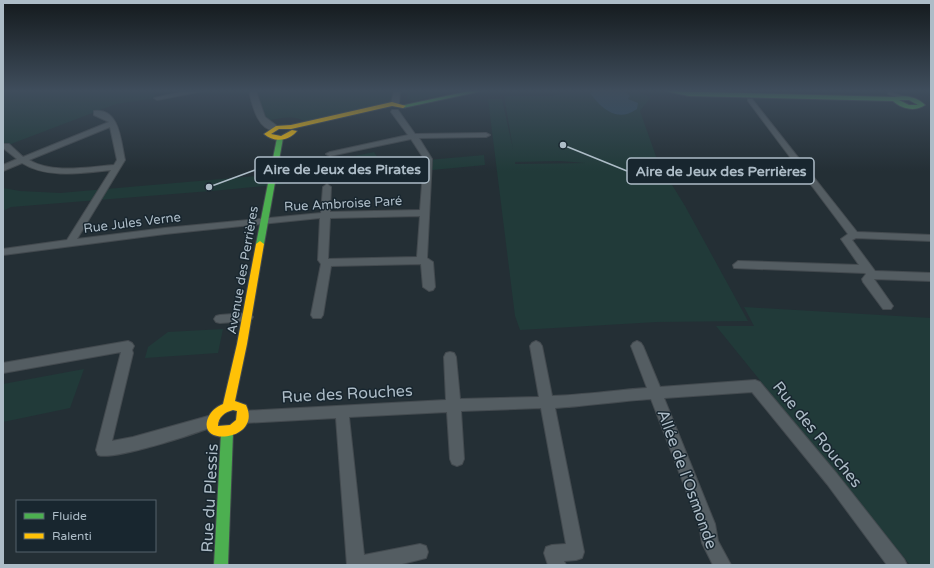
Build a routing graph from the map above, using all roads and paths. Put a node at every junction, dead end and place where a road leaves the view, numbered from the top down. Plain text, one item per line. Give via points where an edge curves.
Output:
1 (107, 118) edge
2 (261, 118) edge
3 (348, 118) edge
4 (400, 118) edge
5 (764, 118) edge
6 (113, 123) junction
7 (274, 128) junction
8 (292, 129) junction
9 (486, 134) dead end
10 (413, 136) junction
11 (280, 138) junction
12 (6, 146) dead end
13 (330, 154) dead end
14 (23, 160) junction
15 (115, 167) junction
16 (3, 168) edge
17 (695, 173) dead end
18 (810, 176) junction
19 (327, 187) dead end
20 (424, 213) junction
21 (325, 215) junction
22 (264, 221) junction
23 (854, 235) junction
24 (929, 240) edge
25 (70, 243) junction
26 (3, 252) edge
27 (422, 260) junction
28 (326, 263) junction
29 (738, 265) dead end
30 (870, 272) junction
31 (931, 276) edge
32 (429, 286) dead end
33 (887, 306) dead end
34 (317, 315) dead end
35 (247, 317) junction
36 (220, 319) dead end
37 (536, 346) dead end
38 (637, 346) dead end
39 (450, 357) dead end
40 (3, 368) edge
41 (656, 392) junction
42 (548, 402) junction
43 (452, 405) junction
44 (228, 406) junction
45 (342, 412) junction
46 (244, 417) junction
47 (212, 421) junction
48 (227, 433) junction
49 (457, 459) dead end
50 (420, 552) dead end
51 (221, 565) edge
52 (356, 565) edge
53 (557, 565) edge
54 (722, 565) edge
55 (898, 565) edge

1 - 6 street
2 - 7 street
3 - 8 street
4 - 10 street
5 - 18 street
6 - 14 street
6 - 15 street via 121,160
7 - 8 street via 283,126
7 - 11 street via 267,134
8 - 11 street via 289,135
9 - 10 street
10 - 13 street
10 - 20 street via 428,159
11 - 22 street, Avenue des Perrières
12 - 14 street
14 - 15 street via 53,170
14 - 16 street
15 - 25 street
17 - 18 street
18 - 23 street
19 - 21 street
20 - 21 street, Rue Ambroise Paré
20 - 27 street
21 - 22 street, Rue Ambroise Paré
21 - 28 street via 323,260
22 - 25 street, Rue Jules Verne
22 - 35 street, Avenue des Perrières
23 - 24 street
23 - 30 street via 846,239
25 - 26 street, Rue Jules Verne
27 - 28 street
27 - 32 street via 428,262
28 - 34 street
29 - 30 street
30 - 31 street
30 - 33 street via 867,279
35 - 36 street
35 - 44 street, Avenue des Perrières
37 - 42 street
38 - 41 street
39 - 43 street
40 - 47 street via 127,350 104,450
41 - 42 street, Rue des Rouches via 593,400
41 - 54 street, Allée de l'Osmonde via 707,524 710,544
41 - 55 street, Rue des Rouches via 755,386 832,479
42 - 43 street, Rue des Rouches
42 - 53 street via 576,552 552,553
43 - 45 street, Rue des Rouches
43 - 49 street
44 - 46 street via 242,408
44 - 47 street via 217,412
45 - 46 street, Rue des Rouches
45 - 52 street
46 - 48 street via 238,427
47 - 48 street via 215,431
48 - 51 street, Rue du Plessis
50 - 52 street

